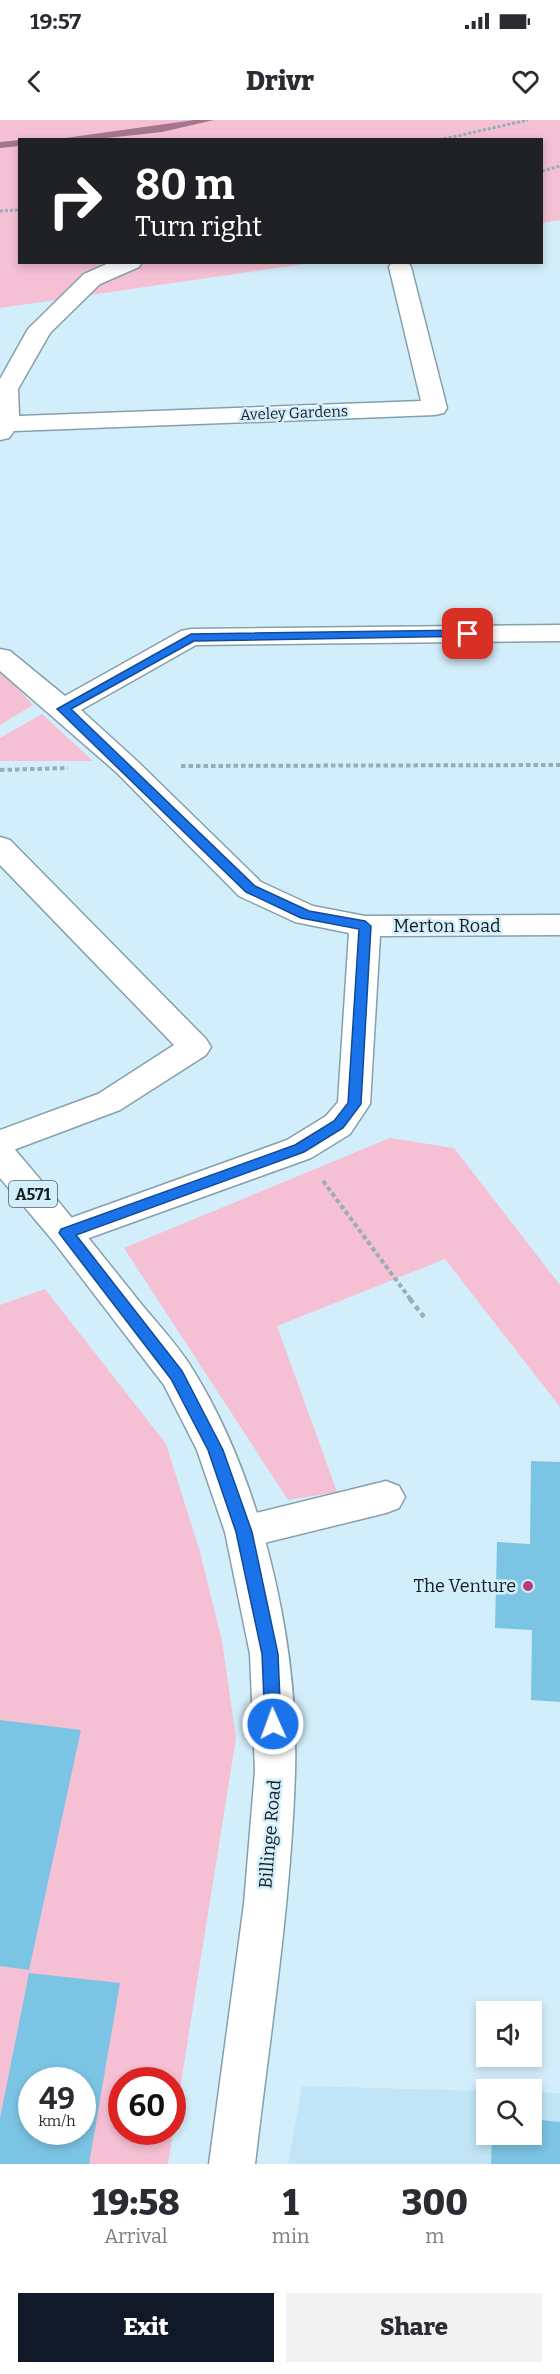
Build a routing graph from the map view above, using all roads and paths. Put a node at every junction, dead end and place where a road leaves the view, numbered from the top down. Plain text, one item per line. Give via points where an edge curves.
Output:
1 (528, 120) edge
2 (448, 138) edge
3 (560, 166) edge
4 (543, 171) edge
5 (18, 210) edge
6 (0, 211) edge
7 (126, 264) edge
8 (400, 267) dead end
9 (4, 428) edge
10 (560, 633) edge
11 (0, 657) edge
12 (63, 709) junction
13 (560, 765) edge
14 (126, 766) junction
15 (0, 770) edge
16 (0, 847) edge
17 (560, 925) edge
18 (365, 926) junction
19 (0, 1143) edge
20 (299, 1149) junction
21 (0, 1155) edge
22 (66, 1233) junction
23 (424, 1317) dead end
24 (386, 1497) dead end
25 (244, 1532) junction
26 (232, 2164) edge

1 - 2 path
3 - 4 path
5 - 6 path
7 - 9 street via 92,279 40,329 6,389
8 - 9 street, Aveley Gardens via 435,408
10 - 12 street via 191,637
11 - 12 street, Merton Road
12 - 14 street, Merton Road
13 - 14 path
14 - 15 path
14 - 18 street, Merton Road via 250,889 306,915
16 - 19 street via 195,1047 109,1102
17 - 18 street, Merton Road
18 - 20 street via 354,1104 338,1125
20 - 22 street
20 - 23 path
21 - 22 street, A571
22 - 25 street, Billinge Road / A571 via 177,1375 215,1450
24 - 25 street
25 - 26 street, Billinge Road / A571 via 270,1654 275,1771 265,1904

